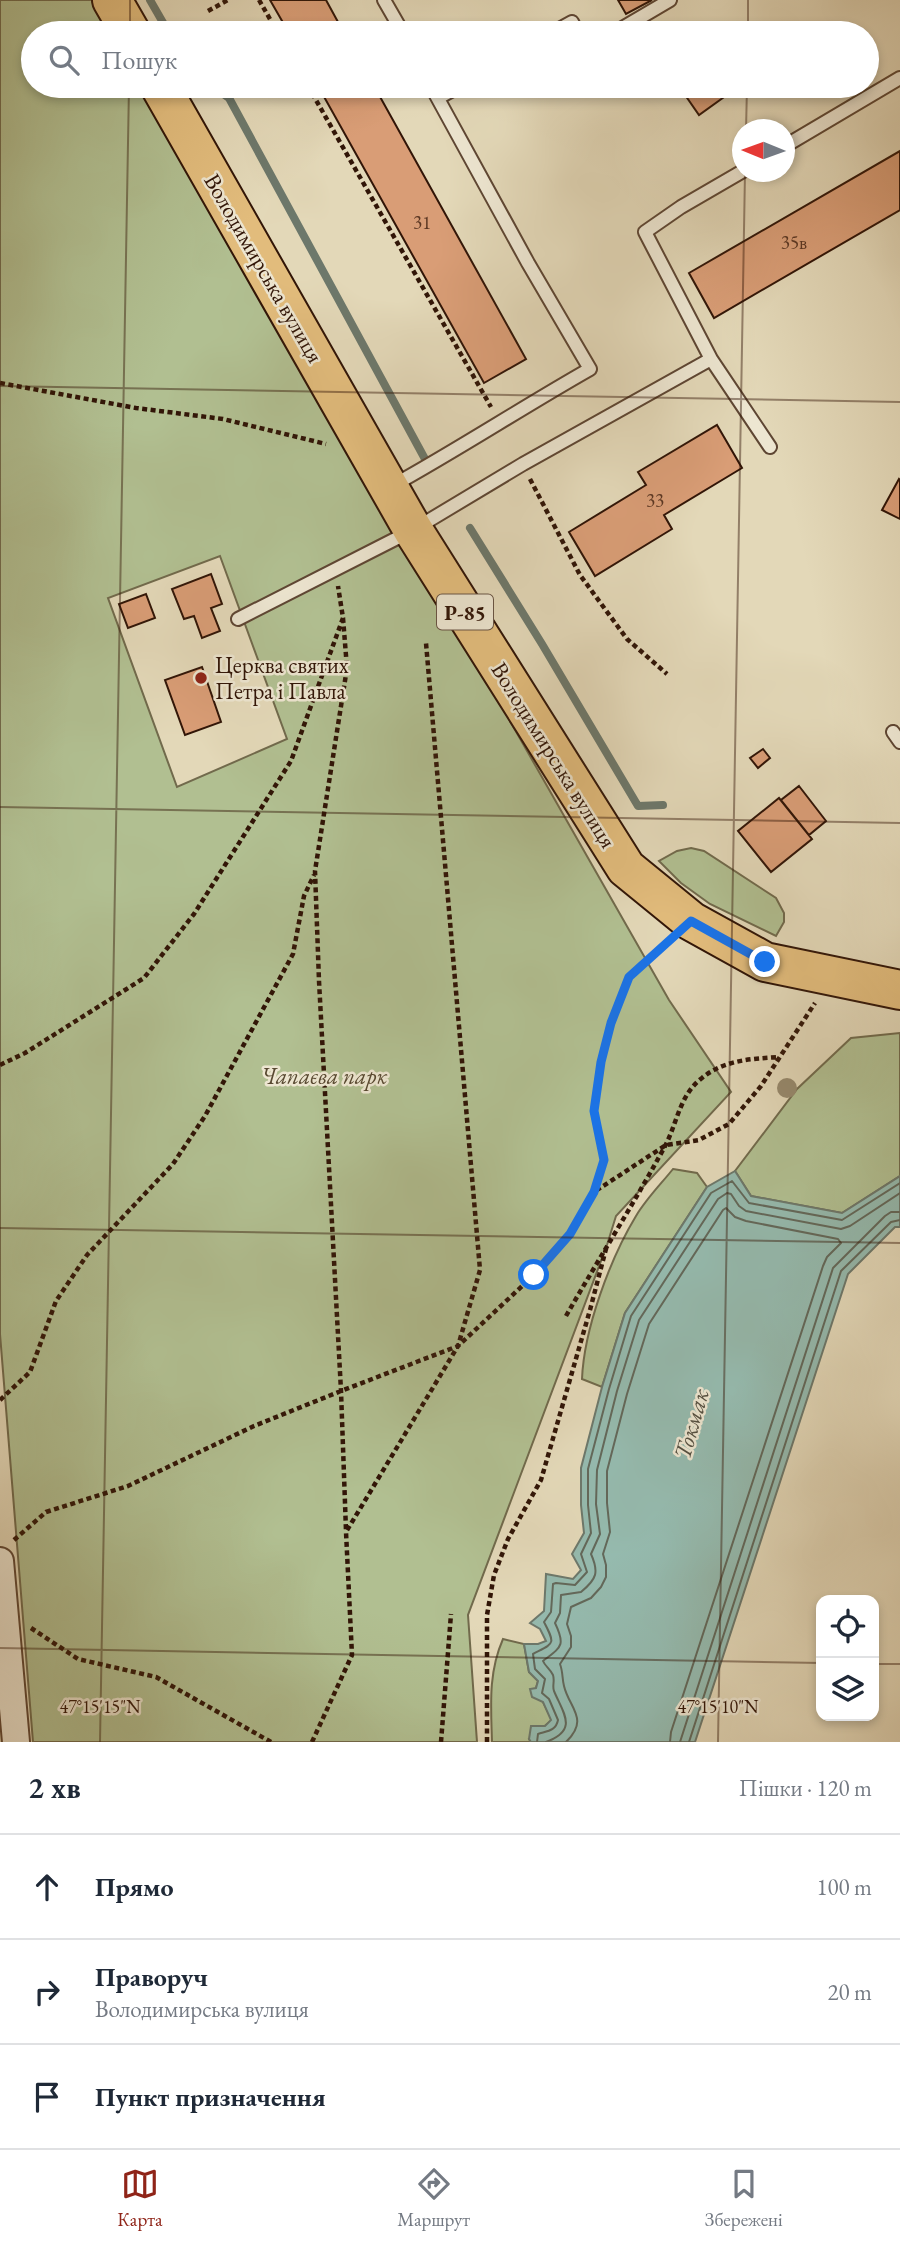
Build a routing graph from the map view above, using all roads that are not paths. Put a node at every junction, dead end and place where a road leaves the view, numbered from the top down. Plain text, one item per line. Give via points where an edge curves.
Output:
1 (112, 0) edge
2 (384, 0) edge
3 (670, 0) edge
4 (124, 21) edge
5 (395, 21) edge
6 (634, 21) edge
7 (900, 78) edge
8 (879, 90) edge
9 (167, 98) edge
10 (438, 98) edge
11 (866, 98) edge
12 (795, 140) edge
13 (732, 177) edge
14 (712, 359) junction
15 (770, 447) dead end
16 (389, 488) junction
17 (414, 530) junction
18 (238, 619) dead end
19 (900, 990) edge
20 (5, 1552) edge
21 (5, 1671) edge
22 (16, 1742) edge

1 - 4 main road
2 - 5 lane
3 - 6 lane
7 - 8 lane
9 - 16 main road, Володимирська вулиця / Р-85
10 - 16 lane via 590,369
11 - 12 lane
13 - 14 lane via 645,232
14 - 15 lane
14 - 17 lane
16 - 17 main road, Володимирська вулиця / Р-85
17 - 18 lane
17 - 19 main road, Володимирська вулиця / Р-85 via 626,868 691,921 765,962
20 - 21 street
21 - 22 street

